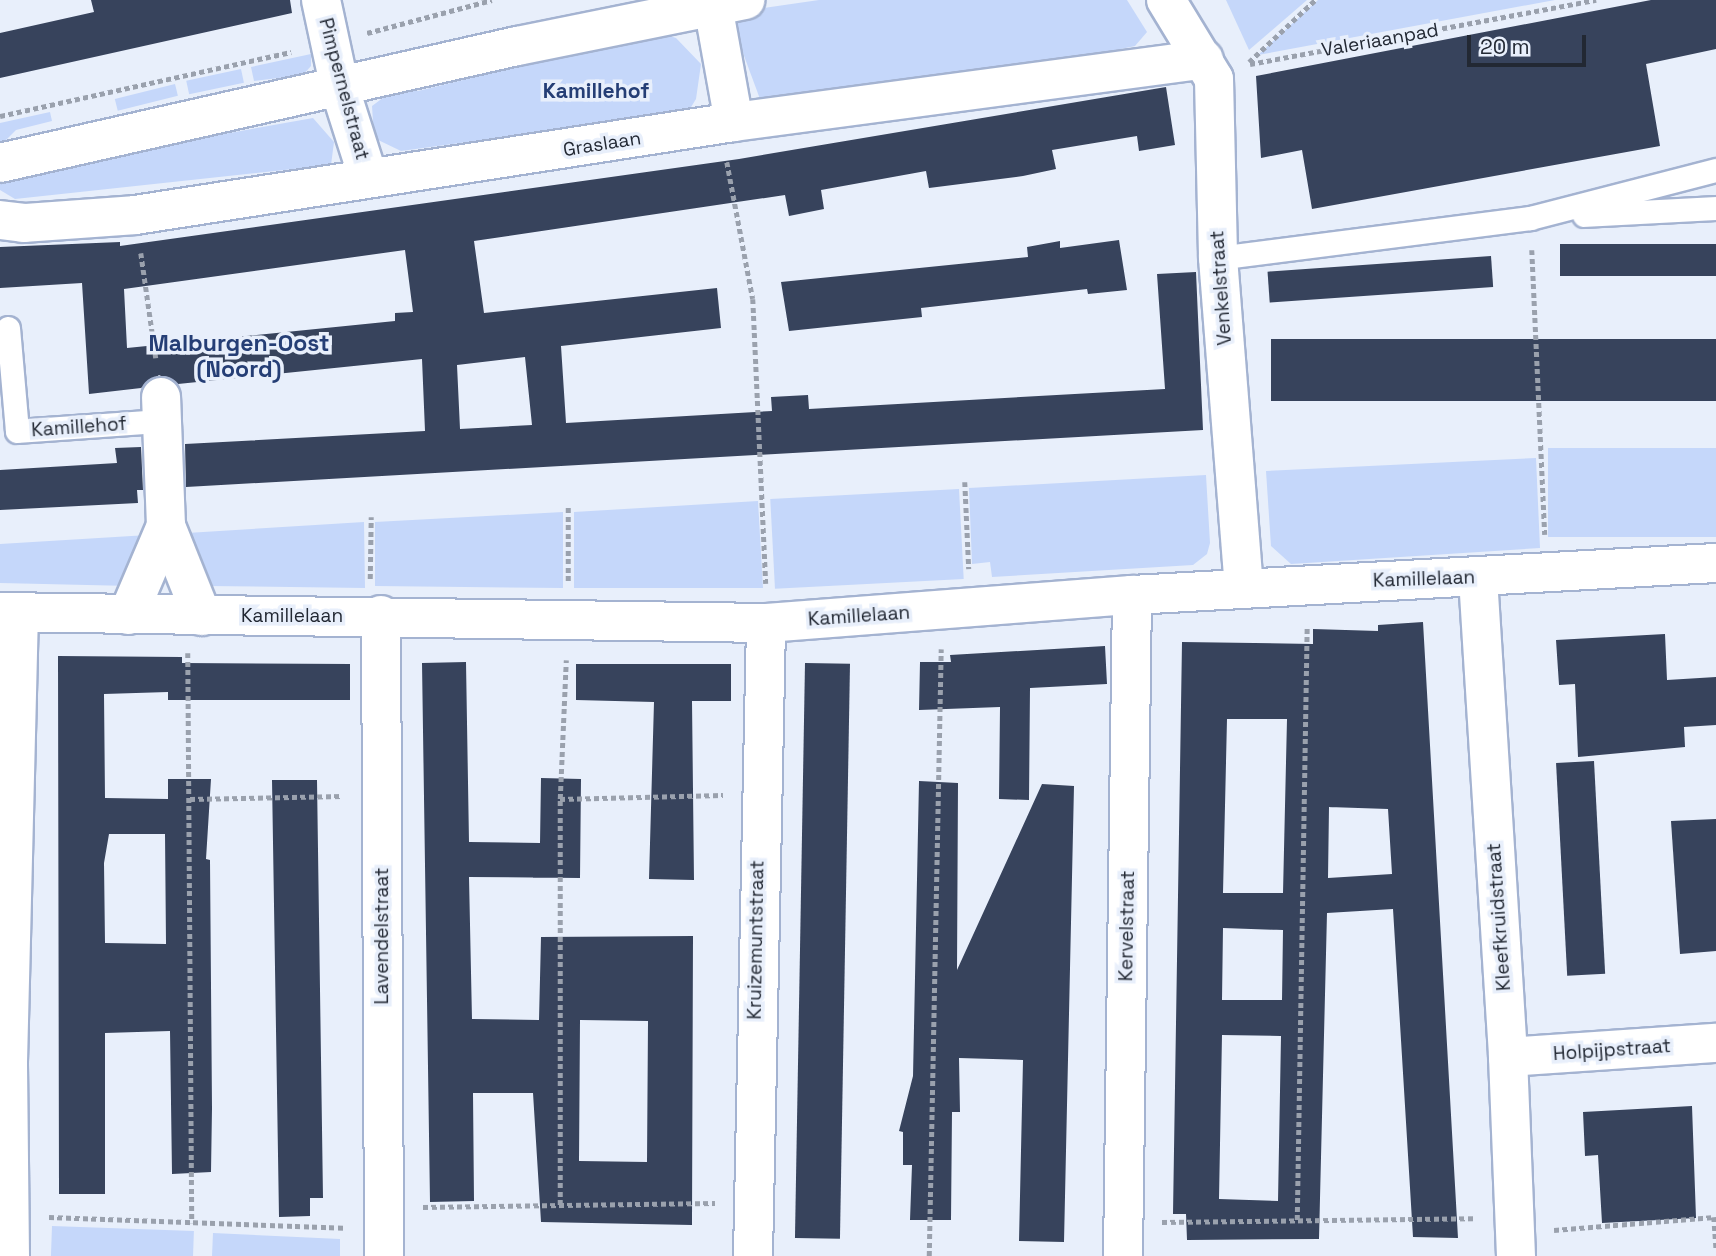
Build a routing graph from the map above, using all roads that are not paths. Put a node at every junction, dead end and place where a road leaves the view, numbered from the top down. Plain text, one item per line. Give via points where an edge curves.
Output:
1 (321, 0) edge
2 (1166, 0) edge
3 (723, 2) edge
4 (1204, 59) junction
5 (340, 89) junction
6 (727, 123) junction
7 (0, 163) edge
8 (1716, 170) edge
9 (368, 177) junction
10 (1716, 208) edge
11 (1533, 218) junction
12 (0, 220) edge
13 (1218, 258) junction
14 (8, 328) dead end
15 (161, 410) joint
16 (166, 526) junction
17 (1716, 563) edge
18 (1478, 578) junction
19 (1244, 588) junction
20 (1132, 595) junction
21 (10, 613) edge
22 (128, 615) junction
23 (381, 615) junction
24 (195, 616) junction
25 (766, 623) junction
26 (6, 851) edge
27 (1716, 1043) edge
28 (1508, 1057) junction
29 (384, 1231) edge
30 (1515, 1236) edge
31 (1123, 1240) edge
32 (10, 1256) edge
33 (753, 1256) edge

1 - 5 street, Pimpernelstraat
2 - 4 street, Venkelstraat
3 - 5 street
3 - 6 street
4 - 6 street, Graslaan
4 - 13 street, Venkelstraat via 1214,79
5 - 7 street
5 - 9 street, Pimpernelstraat
6 - 9 street, Graslaan
8 - 11 lane
9 - 12 street, Graslaan via 135,215 24,223
10 - 11 lane
11 - 13 lane
13 - 19 street, Venkelstraat
14 - 15 lane, Kamillehof via 17,431
15 - 16 street
16 - 22 street
16 - 24 street
17 - 18 street, Kamillelaan via 1547,570
18 - 19 street, Kamillelaan
18 - 28 street, Kleefkruidstraat
19 - 20 street, Kamillelaan
20 - 25 street, Kamillelaan
20 - 31 street, Kervelstraat
21 - 22 street, Kamillelaan
21 - 26 street
22 - 24 street, Kamillelaan
23 - 24 street, Kamillelaan
23 - 25 street, Kamillelaan
23 - 29 street, Lavendelstraat
25 - 33 street, Kruizemuntstraat
26 - 32 street
27 - 28 street, Holpijpstraat
28 - 30 street, Kleefkruidstraat

